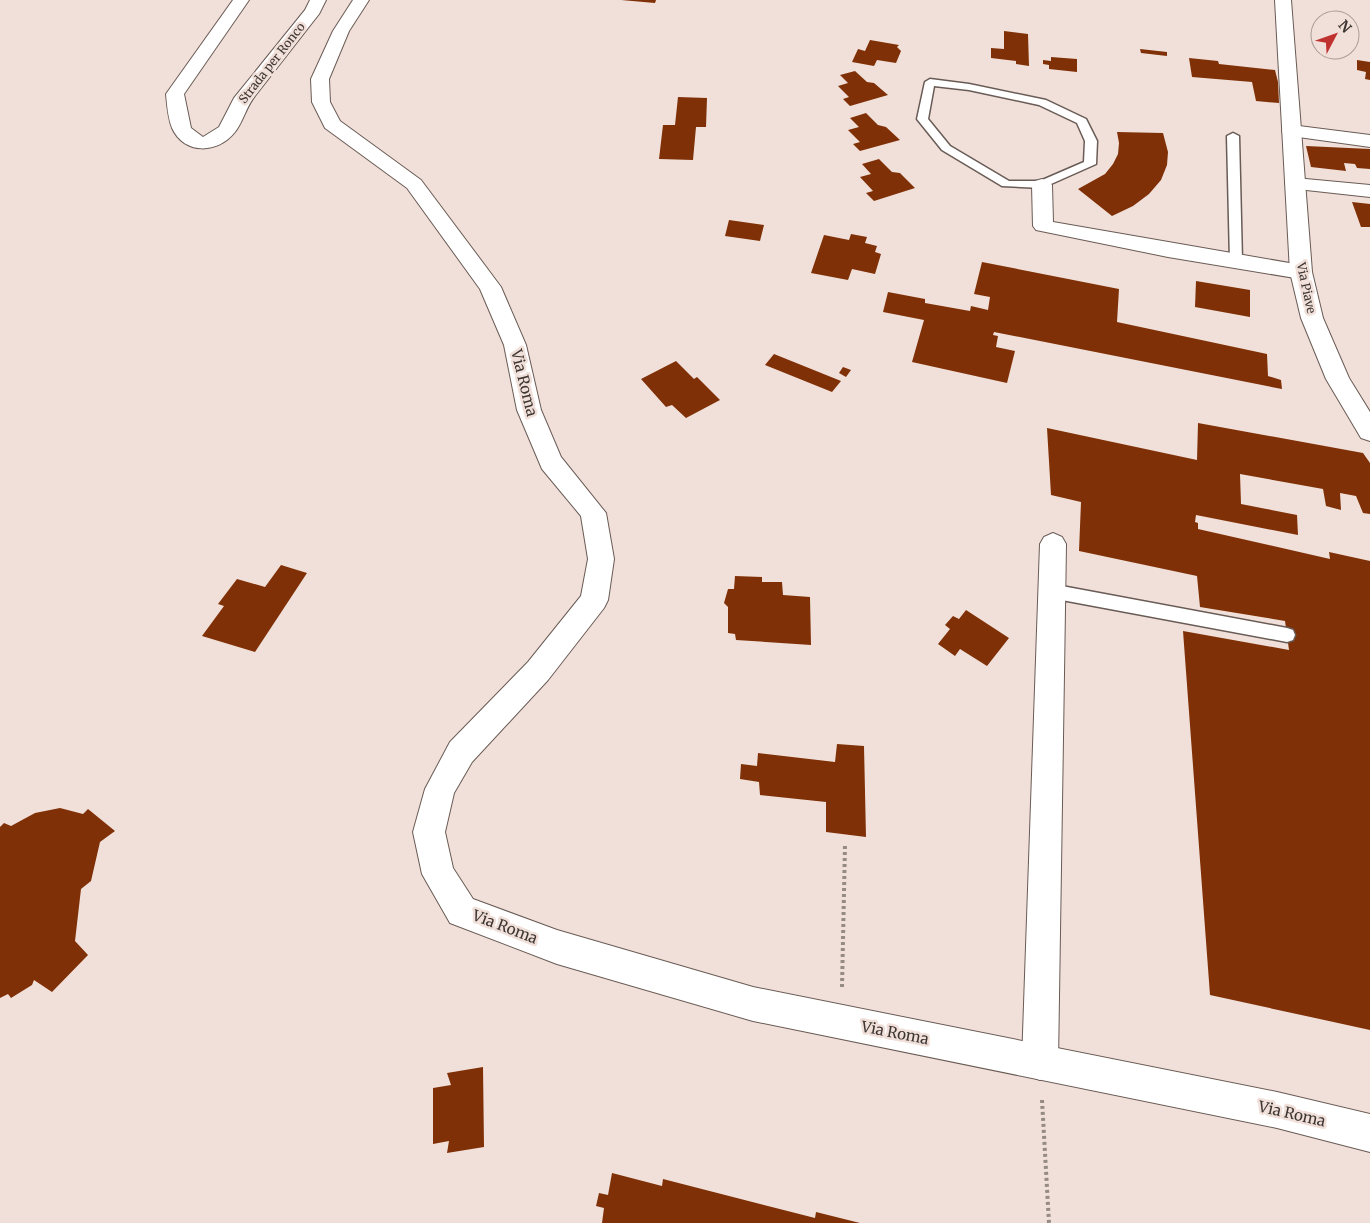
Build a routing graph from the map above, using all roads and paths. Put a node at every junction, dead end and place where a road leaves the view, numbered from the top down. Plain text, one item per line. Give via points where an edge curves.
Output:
1 (242, 0) edge
2 (318, 0) edge
3 (361, 0) edge
4 (1283, 0) edge
5 (1291, 131) junction
6 (1233, 136) dead end
7 (1370, 141) edge
8 (1295, 184) junction
9 (1042, 185) junction
10 (1370, 191) edge
11 (1236, 261) junction
12 (1301, 272) junction
13 (1370, 432) edge
14 (1053, 544) dead end
15 (1051, 590) junction
16 (1287, 635) dead end
17 (845, 845) dead end
18 (842, 1022) junction
19 (1040, 1062) junction
20 (1370, 1133) edge
21 (1049, 1223) edge

1 - 2 street, Strada per Ronco via 175,94 181,128 195,143 208,144 227,130 240,102 313,12
3 - 18 street, Via Roma via 341,31 320,79 321,102 332,124 414,184 490,287 515,345 529,410 551,462 593,513 601,559 594,600 538,671 461,752 440,789 429,832 438,874 462,911 557,947 754,1004
4 - 5 street, Via Piave
5 - 7 street
5 - 8 street, Via Piave
6 - 11 lane
8 - 10 street
8 - 12 street, Via Piave
9 - 9 lane via 1006,184 946,148 922,119 930,82 1042,102 1082,121 1091,141 1090,164
9 - 11 street via 1043,226
11 - 12 street
12 - 13 street, Via Piave via 1312,318 1338,379
14 - 15 street
15 - 16 lane
15 - 19 street
17 - 18 path
18 - 19 street, Via Roma
19 - 20 street, Via Roma via 1277,1110
19 - 21 path

